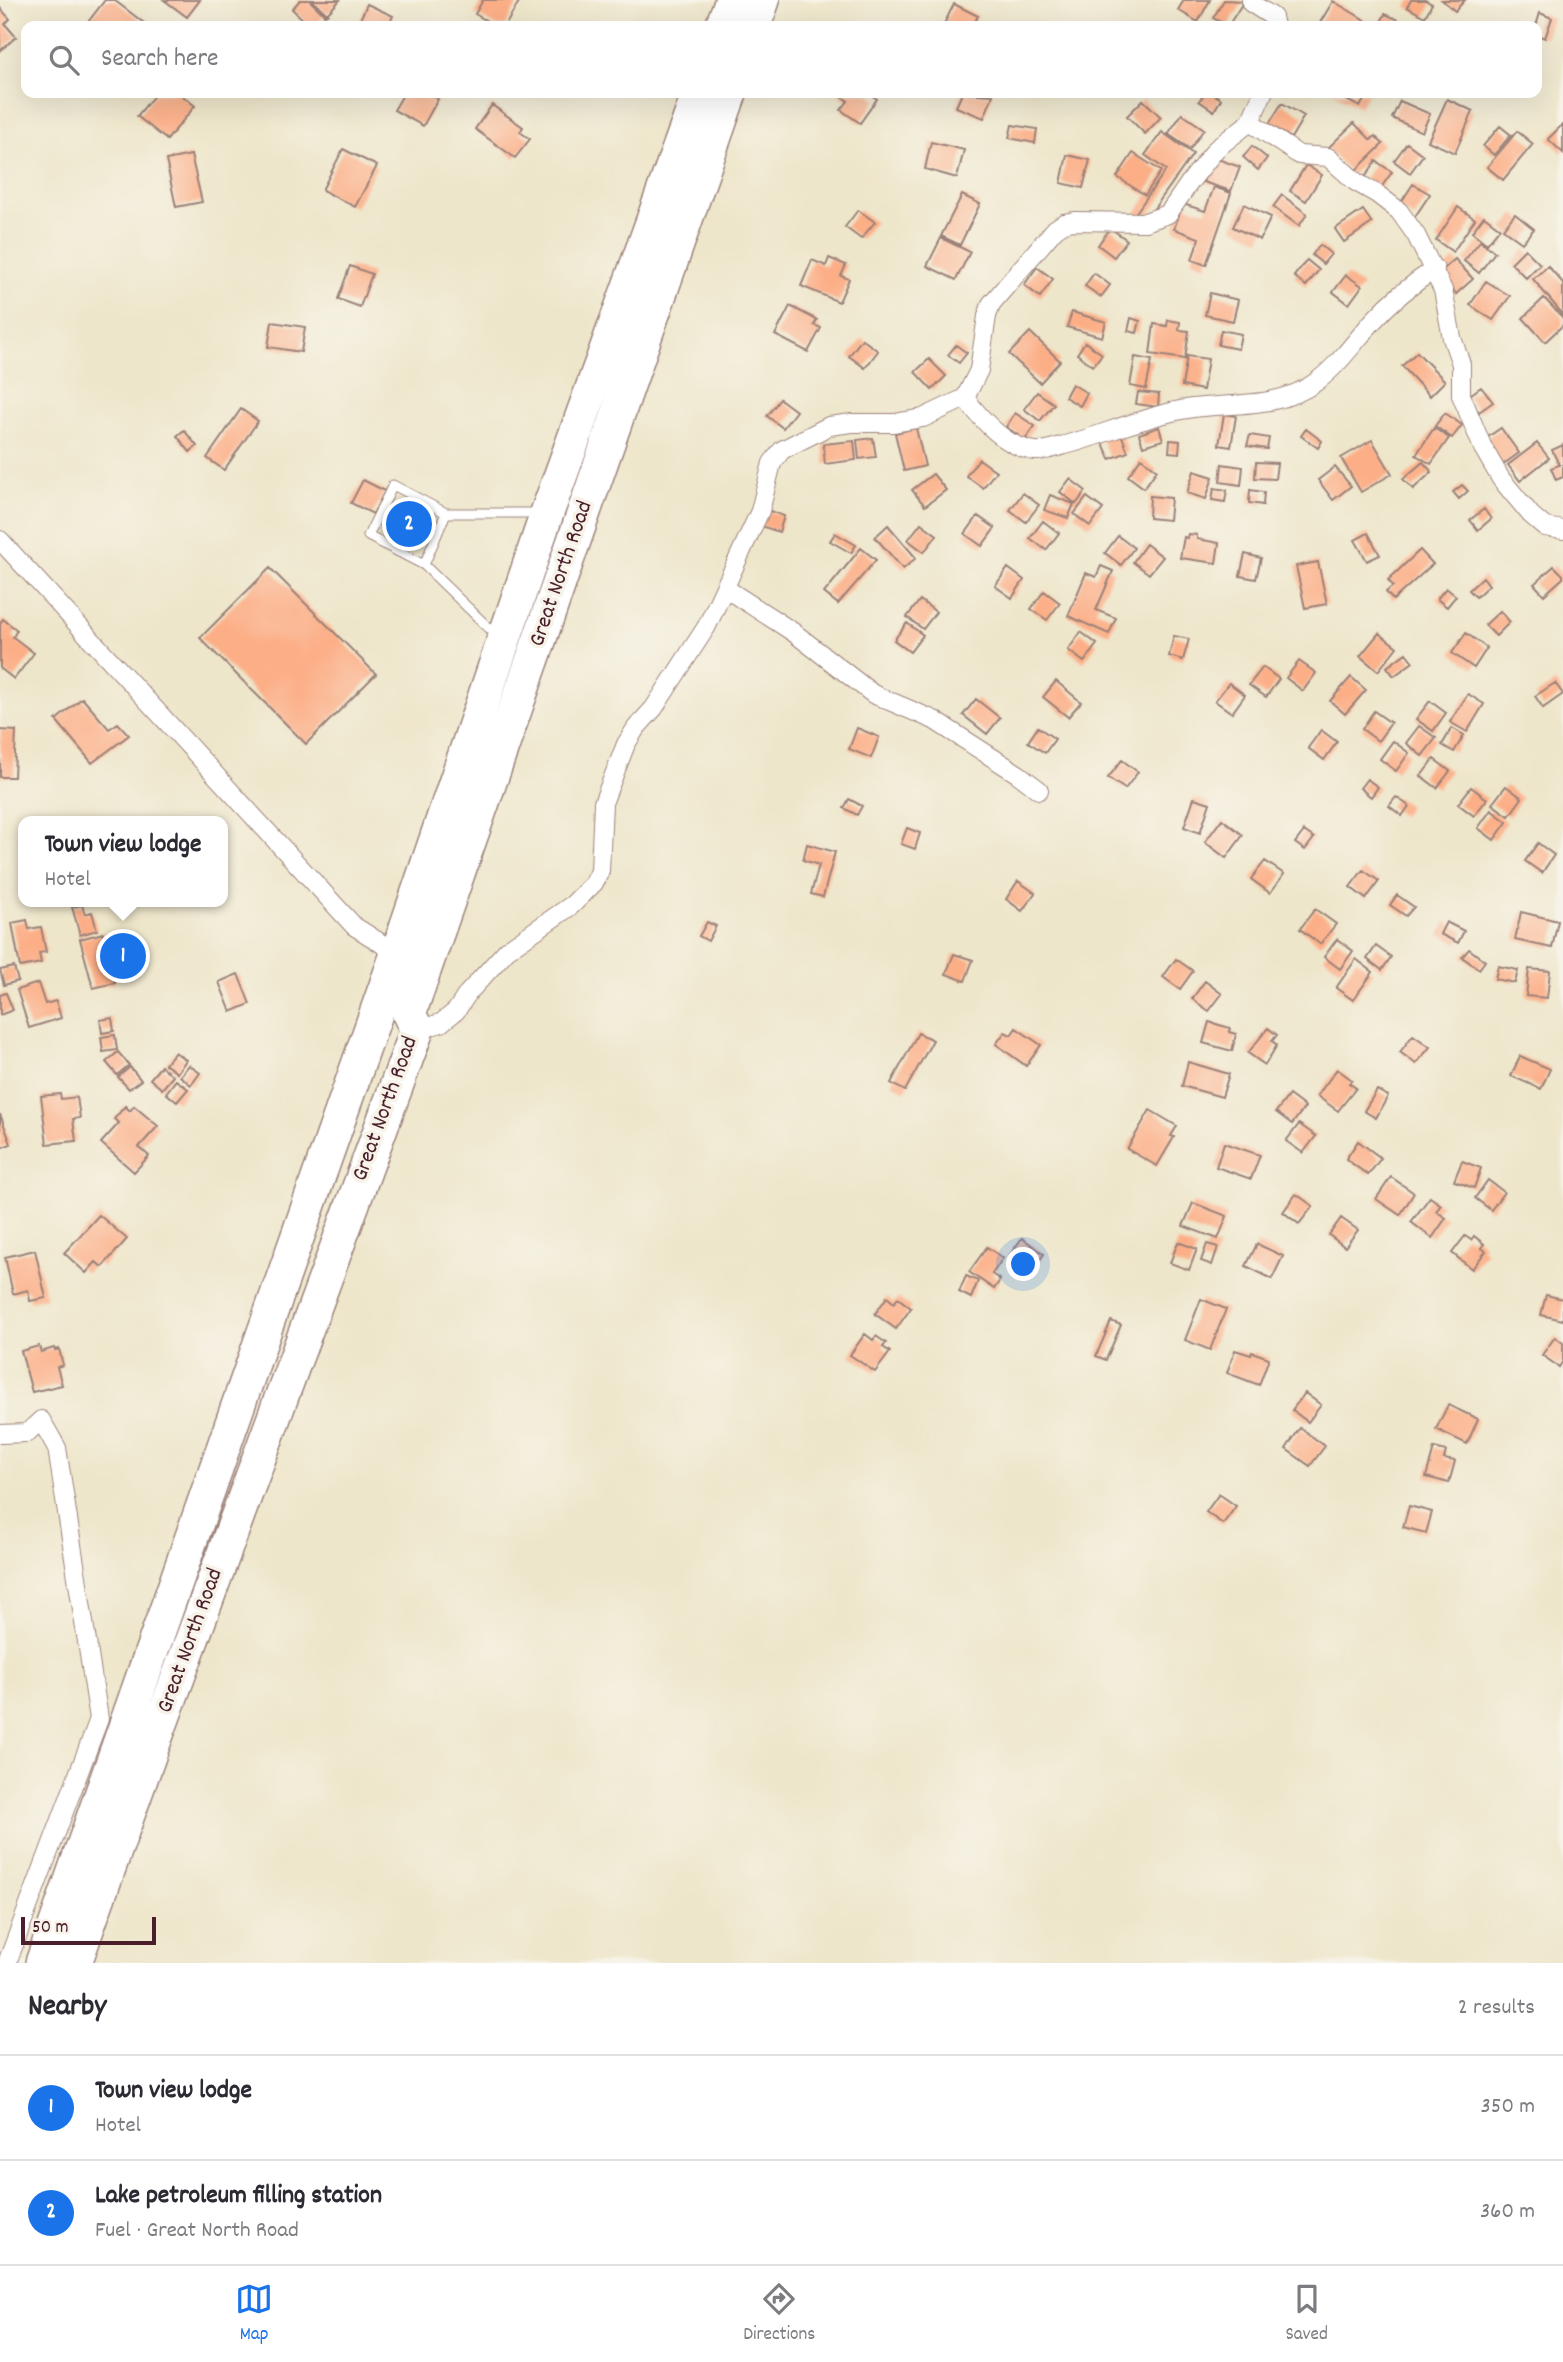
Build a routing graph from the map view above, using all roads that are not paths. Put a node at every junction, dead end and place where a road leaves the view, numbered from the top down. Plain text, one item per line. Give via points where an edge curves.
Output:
1 (732, 0) edge
2 (763, 0) edge
3 (1251, 0) edge
4 (724, 21) edge
5 (756, 21) edge
6 (1274, 21) edge
7 (696, 98) edge
8 (728, 98) edge
9 (1260, 98) edge
10 (1250, 122) junction
11 (1435, 269) junction
12 (965, 398) junction
13 (446, 513) junction
14 (547, 513) junction
15 (1563, 530) edge
16 (0, 540) edge
17 (424, 565) junction
18 (725, 589) junction
19 (504, 642) junction
20 (1039, 790) dead end
21 (411, 961) junction
22 (417, 1030) junction
23 (0, 1434) edge
24 (7, 1963) edge
25 (41, 1963) edge
26 (75, 1963) edge

1 - 4 highway
2 - 5 highway
3 - 6 street
7 - 14 highway, Great North Road
8 - 21 highway, Great North Road via 619,407
9 - 10 street
10 - 11 street via 1299,155 1328,157 1399,211
10 - 12 street via 1216,149 1168,215 1145,222 1074,221 1055,229 991,304 979,370
11 - 12 street via 1403,291 1315,383 1264,402 1193,408 1035,451 993,431
11 - 15 street via 1461,364 1461,396 1483,448 1501,480 1531,515 1545,527
12 - 18 street via 923,418 829,426 782,450 772,463 760,511
13 - 14 lane
13 - 17 lane
13 - 17 lane via 393,485 368,536
14 - 19 highway, Great North Road
16 - 21 street via 354,926
17 - 19 lane
18 - 20 street via 793,632 873,694 934,720
18 - 22 street via 687,659 626,744 603,803 600,871 594,883 572,905 507,950 456,1011 441,1023
19 - 21 highway, Great North Road
21 - 22 highway, Great North Road via 410,1014
21 - 25 highway, Great North Road
22 - 26 highway, Great North Road
23 - 24 street via 27,1433 41,1420 57,1448 99,1719

